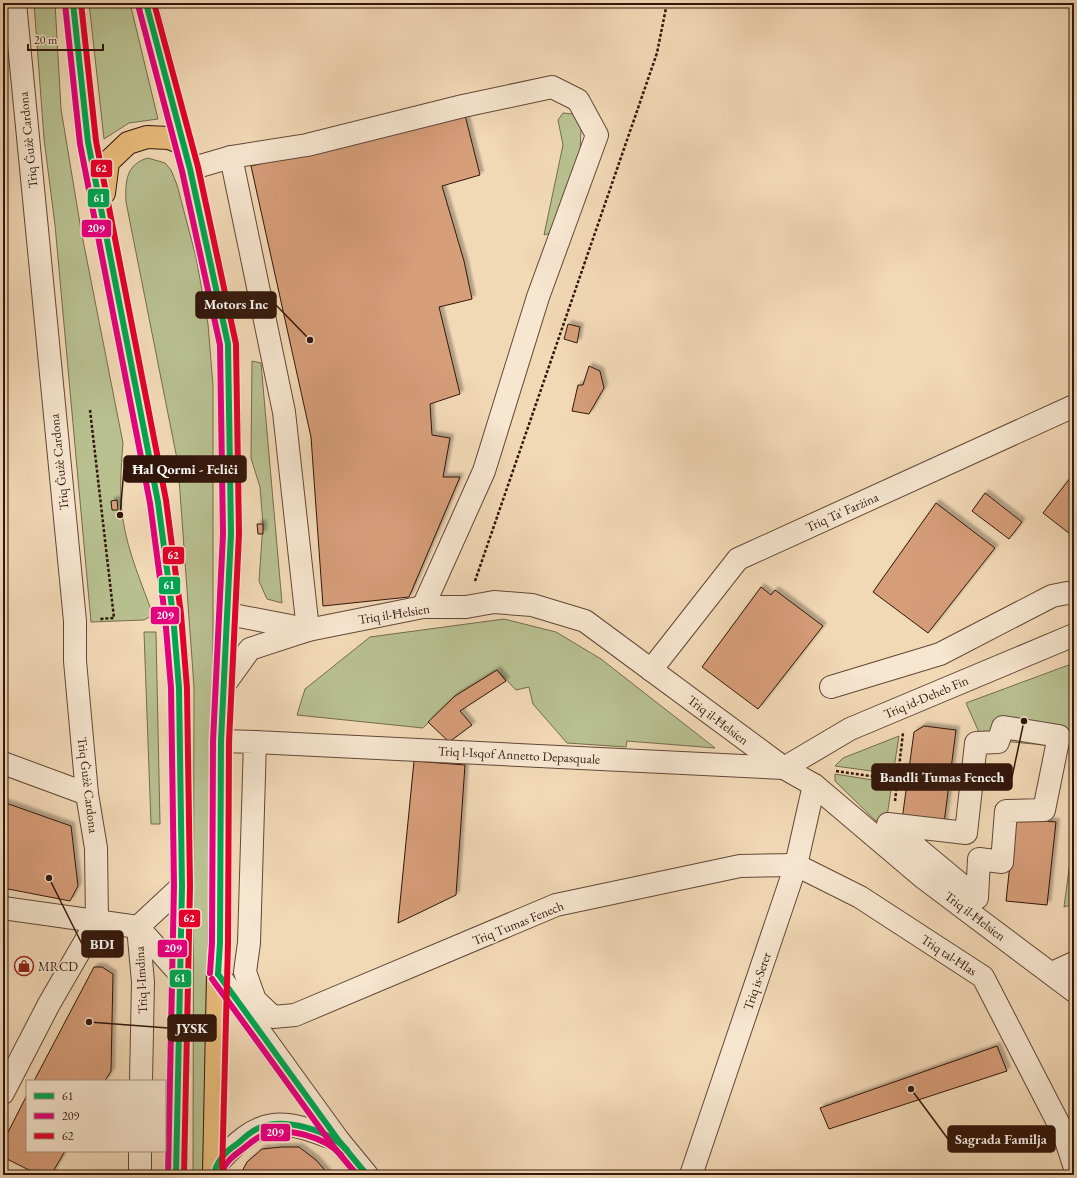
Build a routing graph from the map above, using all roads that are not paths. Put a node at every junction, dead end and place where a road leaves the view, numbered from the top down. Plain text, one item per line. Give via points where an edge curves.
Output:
1 (15, 3) edge
2 (73, 3) edge
3 (146, 3) edge
4 (11, 38) edge
5 (182, 143) junction
6 (231, 157) junction
7 (190, 169) junction
8 (101, 210) junction
9 (1074, 406) edge
10 (1074, 594) edge
11 (423, 607) junction
12 (228, 614) junction
13 (308, 630) junction
14 (1074, 635) edge
15 (651, 670) junction
16 (224, 685) junction
17 (831, 687) dead end
18 (221, 741) junction
19 (255, 742) junction
20 (3, 763) edge
21 (784, 768) junction
22 (814, 785) junction
23 (87, 794) junction
24 (796, 865) junction
25 (930, 871) junction
26 (182, 886) junction
27 (3, 908) edge
28 (97, 921) junction
29 (138, 927) junction
30 (1074, 963) edge
31 (1052, 973) junction
32 (180, 974) junction
33 (218, 974) junction
34 (1074, 991) edge
35 (142, 1080) edge
36 (3, 1093) edge
37 (1069, 1133) edge
38 (339, 1141) junction
39 (140, 1152) edge
40 (1074, 1165) edge
41 (215, 1170) edge
42 (140, 1175) edge
43 (176, 1175) edge
44 (367, 1175) edge
45 (691, 1175) edge

1 - 4 street, Triq Ġużè Cardona
2 - 8 highway via 88,142
3 - 5 highway
4 - 23 street, Triq Ġużè Cardona via 75,621 75,660
5 - 7 highway
5 - 8 highway via 169,138 147,137 128,143 108,162
6 - 7 street
6 - 11 street via 307,145 463,106 552,87 578,100 597,136 538,297 484,471
6 - 13 street via 284,412
7 - 12 highway via 228,344 231,534
8 - 26 highway via 158,502 173,615 179,688
9 - 15 street, Triq Ta' Farżina via 738,559
10 - 17 street via 1052,596 940,654
11 - 13 street, Triq il-Ħelsien
11 - 15 street, Triq il-Ħelsien via 466,606 494,602 532,605 585,621
12 - 13 street, Triq il-Ħelsien
12 - 16 highway
13 - 16 street, Triq il-Ħelsien via 250,649
14 - 21 street, Triq id-Deheb Fin via 850,729
15 - 21 street, Triq il-Ħelsien
16 - 18 highway
18 - 19 street, Triq l-Isqof Annetto Depasquale
18 - 33 highway
19 - 21 street, Triq l-Isqof Annetto Depasquale
19 - 24 street, Triq Tumas Fenech via 245,972 255,1000 273,1017 295,1015 556,905 740,866
20 - 23 street
21 - 22 street, Triq il-Ħelsien
22 - 24 street, Triq is-Serer
22 - 25 street, Triq il-Ħelsien
23 - 28 street, Triq Ġużè Cardona via 96,848
24 - 37 street, Triq tal-Ħlas via 860,897 983,977
24 - 45 street, Triq is-Serer
25 - 25 street via 977,898 979,859 1002,862 1006,811 1044,810 1059,736 1003,727 998,742 976,743 966,833 888,824
25 - 31 street, Triq il-Ħelsien
26 - 29 street
26 - 32 highway
27 - 28 street
28 - 29 street
28 - 36 street via 49,1004
29 - 32 street
29 - 35 street, Triq l-Imdina via 143,982
30 - 31 street
31 - 34 street, Triq il-Ħelsien
32 - 43 highway
33 - 38 street
33 - 41 highway
37 - 40 street, Triq tal-Ħlas
38 - 41 street via 305,1128 272,1124 258,1128 226,1152
38 - 44 street
39 - 42 street

